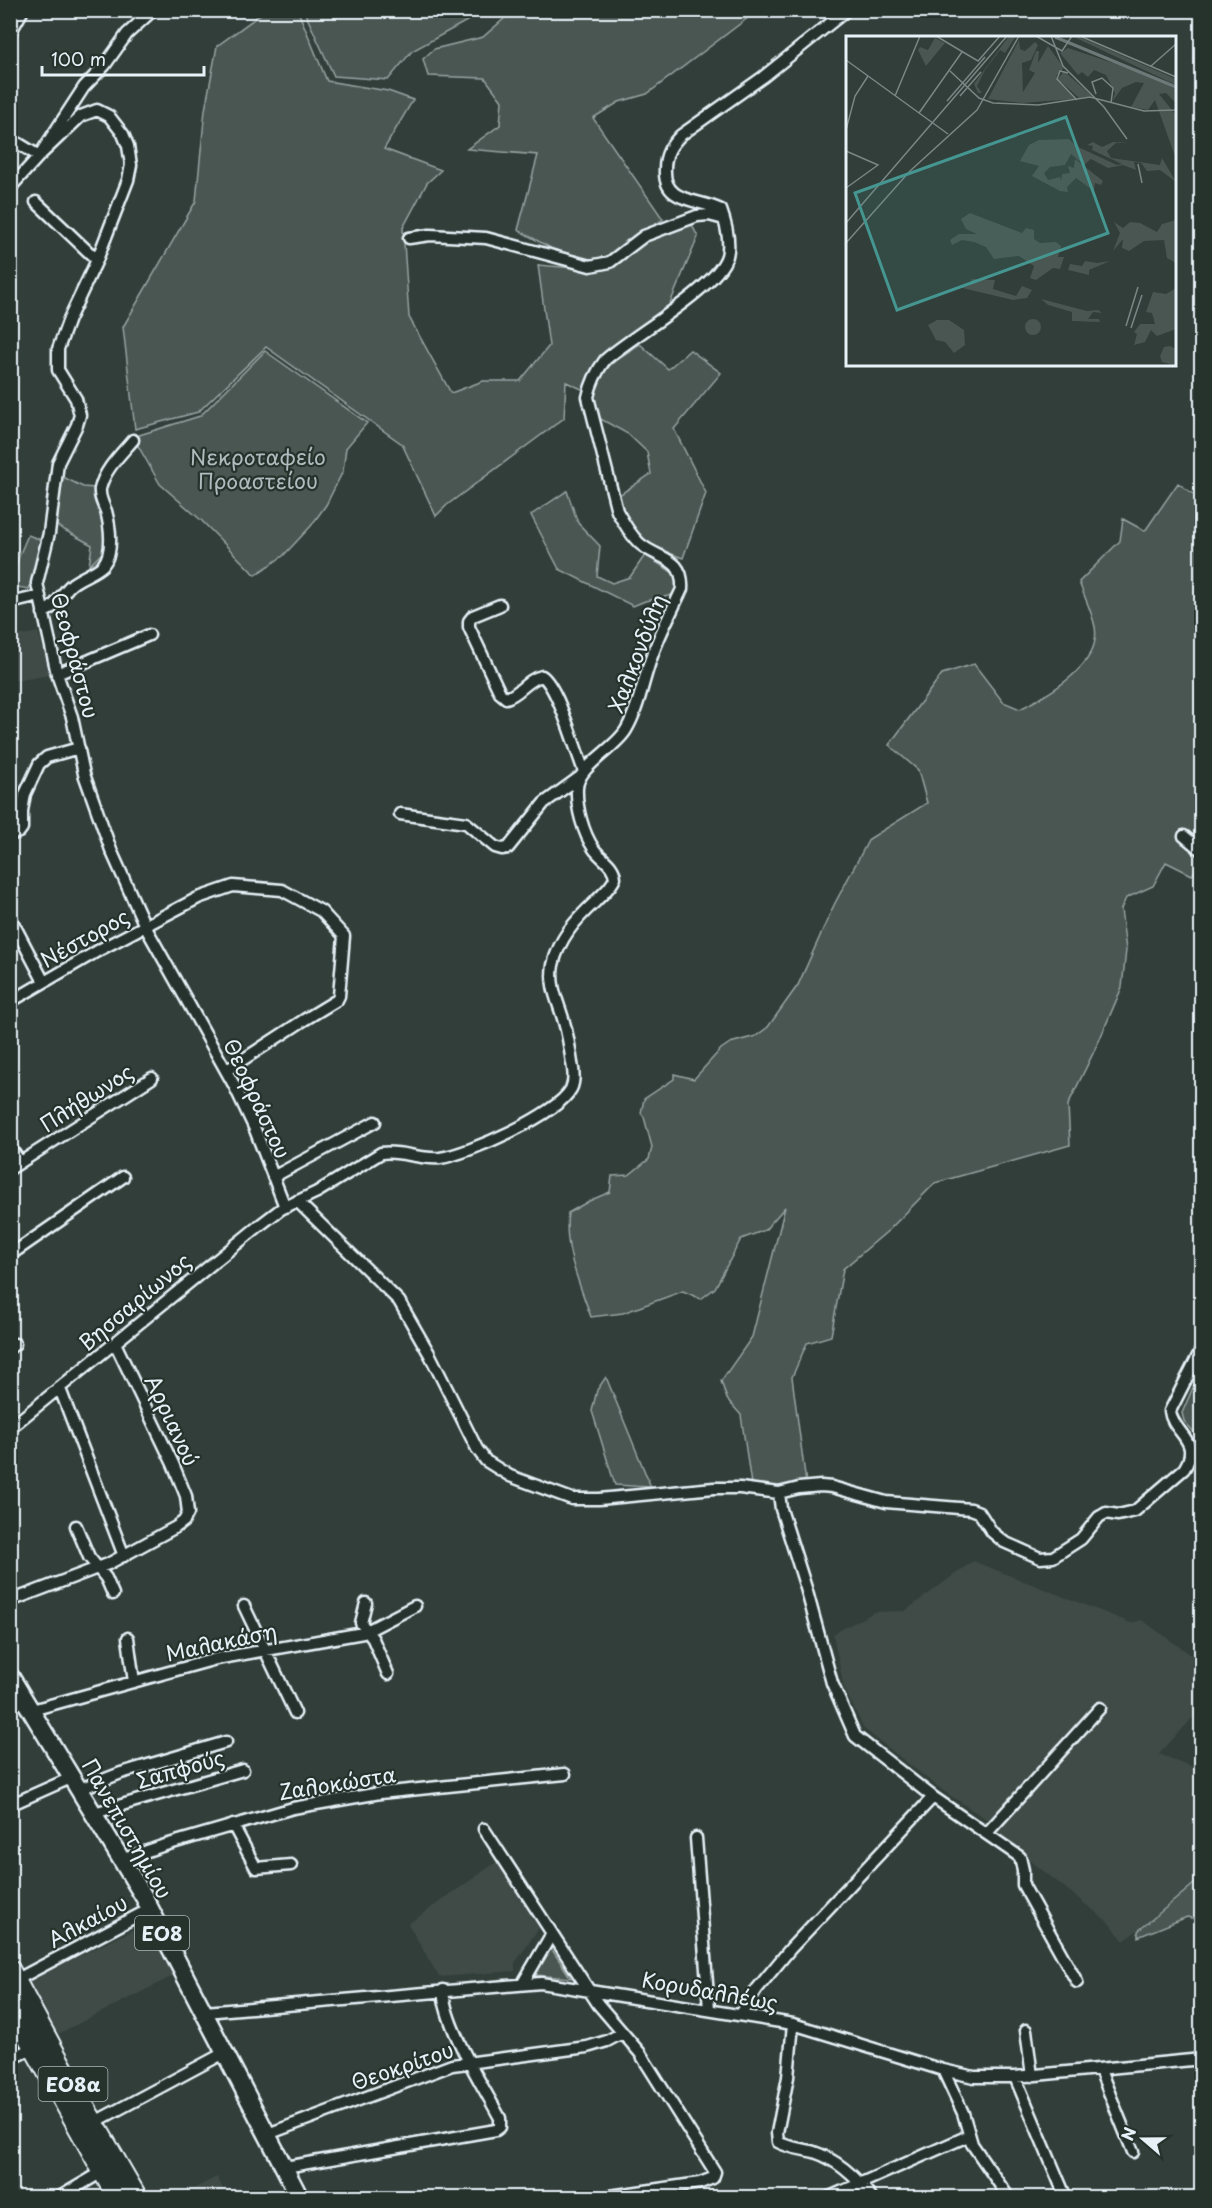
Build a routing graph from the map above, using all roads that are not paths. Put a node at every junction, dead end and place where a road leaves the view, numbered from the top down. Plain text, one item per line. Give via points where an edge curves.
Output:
1 (23, 10) edge
2 (153, 10) edge
3 (847, 10) edge
4 (10, 33) edge
5 (10, 135) edge
6 (39, 156) junction
7 (10, 188) edge
8 (36, 202) dead end
9 (724, 219) junction
10 (409, 238) dead end
11 (97, 260) junction
12 (134, 440) dead end
13 (40, 596) junction
14 (10, 603) edge
15 (500, 605) dead end
16 (43, 613) junction
17 (149, 635) dead end
18 (57, 674) junction
19 (79, 748) junction
20 (582, 774) junction
21 (400, 814) dead end
22 (10, 835) edge
23 (1184, 837) dead end
24 (1202, 851) edge
25 (10, 916) edge
26 (145, 926) junction
27 (44, 982) junction
28 (10, 1002) edge
29 (227, 1070) junction
30 (152, 1078) dead end
31 (375, 1122) dead end
32 (10, 1147) edge
33 (20, 1162) junction
34 (10, 1169) edge
35 (123, 1177) dead end
36 (273, 1177) junction
37 (297, 1201) junction
38 (285, 1207) junction
39 (10, 1255) edge
40 (115, 1343) junction
41 (1202, 1348) edge
42 (60, 1389) junction
43 (10, 1428) edge
44 (779, 1492) junction
45 (76, 1526) dead end
46 (124, 1556) junction
47 (97, 1569) junction
48 (114, 1594) dead end
49 (10, 1601) edge
50 (366, 1603) dead end
51 (244, 1606) dead end
52 (415, 1606) dead end
53 (368, 1631) junction
54 (128, 1638) dead end
55 (265, 1650) junction
56 (388, 1674) dead end
57 (10, 1676) edge
58 (134, 1682) junction
59 (1100, 1708) dead end
60 (32, 1710) junction
61 (295, 1713) dead end
62 (226, 1742) dead end
63 (243, 1770) dead end
64 (565, 1774) dead end
65 (77, 1783) junction
66 (933, 1797) junction
67 (10, 1805) edge
68 (94, 1813) junction
69 (233, 1825) junction
70 (484, 1829) dead end
71 (987, 1833) junction
72 (696, 1838) dead end
73 (121, 1860) junction
74 (291, 1865) dead end
75 (150, 1909) junction
76 (552, 1935) junction
77 (12, 1977) edge
78 (523, 1983) junction
79 (1077, 1983) dead end
80 (588, 1989) junction
81 (443, 1990) junction
82 (10, 2006) edge
83 (709, 2009) junction
84 (205, 2012) junction
85 (741, 2014) junction
86 (793, 2024) junction
87 (1026, 2030) dead end
88 (622, 2033) junction
89 (33, 2048) junction
90 (226, 2052) junction
91 (10, 2059) edge
92 (1202, 2059) edge
93 (470, 2062) junction
94 (943, 2070) junction
95 (1100, 2070) junction
96 (1032, 2076) junction
97 (1015, 2077) junction
98 (95, 2122) junction
99 (268, 2134) junction
100 (968, 2136) junction
101 (1133, 2152) dead end
102 (285, 2167) junction
103 (102, 2172) junction
104 (861, 2183) junction
105 (58, 2198) edge
106 (117, 2198) edge
107 (138, 2198) edge
108 (300, 2198) edge
109 (596, 2198) edge
110 (827, 2198) edge
111 (872, 2198) edge
112 (1009, 2198) edge
113 (1066, 2198) edge

1 - 4 street
2 - 6 street via 127,33 84,87
3 - 9 street via 681,135 667,153 667,186 683,198 721,210
5 - 6 street
6 - 7 street
6 - 11 street, Θεοφράστου via 81,116 97,110 109,116 123,134 128,146 128,180
8 - 11 street
9 - 10 street via 697,216 644,236 610,262 590,266 486,238
9 - 20 street, Χαλκονδύλη via 728,245 718,269 698,291 605,360 591,384 588,397 617,511 640,543 676,566 682,589 657,643 627,729
11 - 13 street, Θεοφράστου via 69,319 57,356 59,375 76,399 80,415 58,463 49,532 37,578
12 - 16 street via 112,465 101,487 110,539 107,558
13 - 14 street
13 - 16 street, Θεοφράστου
15 - 20 street via 473,616 469,627 500,693 506,698 535,677 547,680
16 - 18 street, Θεοφράστου
17 - 18 street
18 - 19 street, Θεοφράστου
19 - 22 street via 46,757 39,764 25,794 22,828
19 - 26 street, Θεοφράστου via 107,842
20 - 21 street, Χαλκονδύλη via 544,803 508,848 495,847 466,823
20 - 37 street via 577,798 584,826 594,848 615,874 610,887 564,937 553,966 552,987 573,1067 570,1090 549,1111 501,1136 442,1157 381,1153
23 - 24 street
25 - 27 street
26 - 27 street, Νέστορος
26 - 29 street, Θεοφράστου
26 - 29 street, Νέστορος via 198,898 233,886 282,890 321,911 344,936 337,1000
27 - 28 street, Νέστορος
29 - 36 street, Θεοφράστου
30 - 33 street, Πλήθωνος
31 - 36 street
32 - 33 street
33 - 34 street, Πλήθωνος
35 - 39 street
36 - 38 street, Θεοφράστου
37 - 38 street
37 - 44 street via 399,1301 477,1449 497,1469 572,1499 722,1488
38 - 40 street, Βησσαρίωνος
40 - 42 street, Βησσαρίωνος
40 - 46 street, Αρριανού via 173,1464 188,1508 187,1516 176,1527
41 - 44 street via 1170,1411 1189,1445 1184,1469 1135,1511 1099,1517 1081,1539 1053,1557 1040,1558 1004,1542 979,1512 971,1509 886,1502 827,1486
42 - 43 street, Βησσαρίωνος
42 - 46 street
44 - 66 street via 783,1518 832,1683 855,1736
45 - 47 street
46 - 47 street
47 - 48 street
47 - 49 street
50 - 53 street via 361,1623
51 - 55 street
52 - 53 street, Μαλακάση
53 - 55 street, Μαλακάση
53 - 56 street
54 - 58 street
55 - 58 street, Μαλακάση via 207,1661
55 - 61 street
57 - 60 main road, Πανεπιστημίου / ΕΟ8
58 - 60 street, Μαλακάση
59 - 71 street
60 - 65 main road, Πανεπιστημίου / ΕΟ8
62 - 65 street
63 - 68 street, Σαπφούς
64 - 69 street, Ζαλοκώστα via 351,1798 281,1810
65 - 67 street
65 - 68 main road, Πανεπιστημίου / ΕΟ8
66 - 71 street
66 - 85 street via 791,1948
68 - 73 main road, Πανεπιστημίου / ΕΟ8
69 - 73 street, Ζαλοκώστα
69 - 74 street via 256,1868
70 - 76 street
71 - 79 street via 1020,1857 1023,1885
72 - 83 street
73 - 75 main road, Πανεπιστημίου / ΕΟ8
75 - 77 street, Αλκαίου
75 - 84 main road, Πανεπιστημίου / ΕΟ8
76 - 78 street
76 - 80 street
77 - 98 highway, ΕΟ8α
78 - 80 street, Κορυδαλλέως
78 - 81 street, Κορυδαλλέως
80 - 83 street, Κορυδαλλέως
80 - 88 street
81 - 84 street, Κορυδαλλέως
81 - 93 street via 448,2014
82 - 89 highway, ΕΟ8α
83 - 85 street, Κορυδαλλέως
84 - 90 main road, Πανεπιστημίου / ΕΟ8
85 - 86 street, Κορυδαλλέως
86 - 94 street, Κορυδαλλέως
86 - 104 street via 777,2141 832,2160
87 - 96 street
88 - 93 street, Θεοκρίτου via 587,2047
88 - 109 street via 640,2053 715,2174 700,2183
89 - 91 street
89 - 103 highway, ΕΟ8α
90 - 98 street
90 - 99 main road, Πανεπιστημίου / ΕΟ8
92 - 95 street, Κορυδαλλέως
93 - 99 street, Θεοκρίτου via 446,2067
93 - 102 street via 500,2118 498,2129
94 - 97 street, Κορυδαλλέως via 974,2078
94 - 100 street via 963,2113
95 - 96 street, Κορυδαλλέως
95 - 101 street
96 - 97 street, Κορυδαλλέως
97 - 113 street
98 - 107 highway, ΕΟ8α
99 - 102 main road, Πανεπιστημίου / ΕΟ8
100 - 104 street
100 - 112 street
102 - 108 main road, Πανεπιστημίου / ΕΟ8
103 - 105 street
103 - 106 highway, ΕΟ8α
104 - 110 street
104 - 111 street

